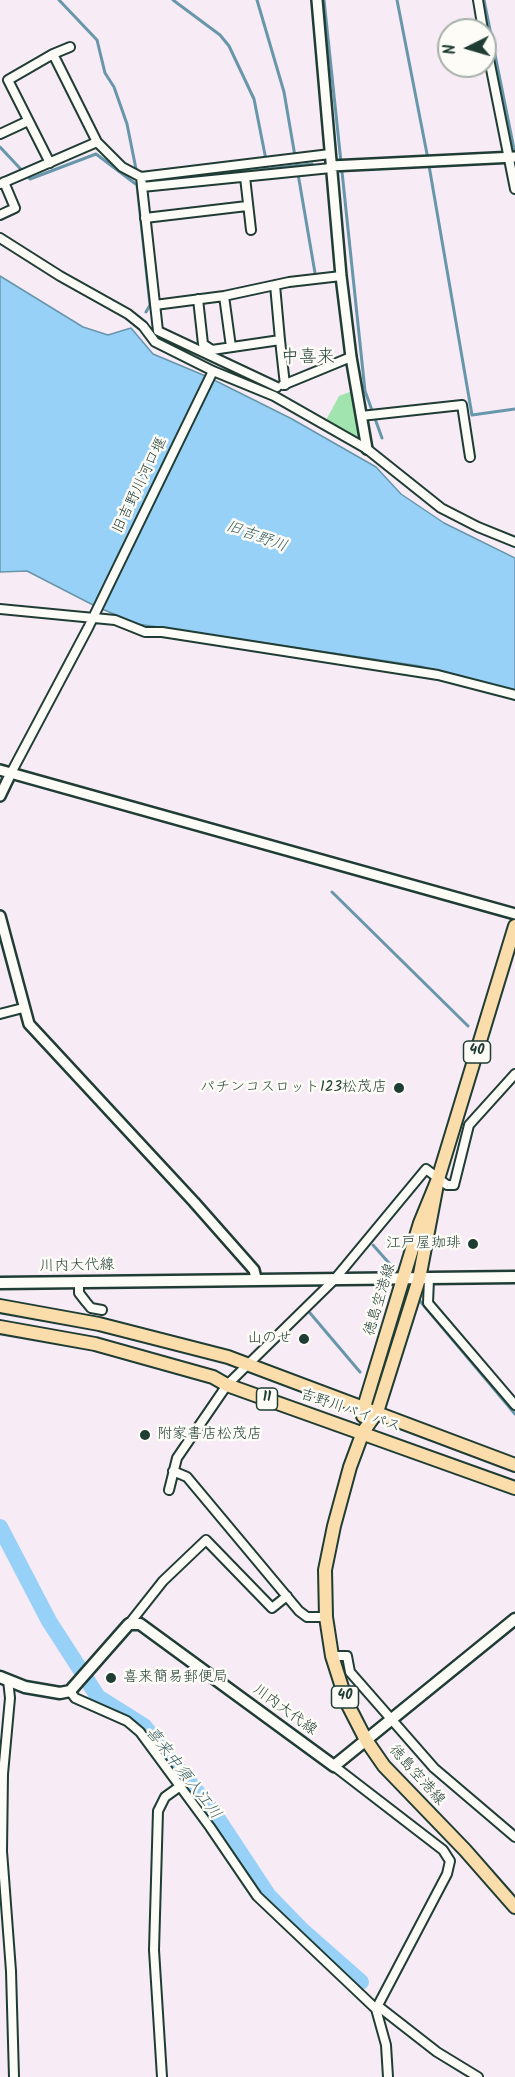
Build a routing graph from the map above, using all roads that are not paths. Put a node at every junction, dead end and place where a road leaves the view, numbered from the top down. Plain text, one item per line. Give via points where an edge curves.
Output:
1 (317, 0) edge
2 (478, 0) edge
3 (481, 18) edge
4 (70, 46) dead end
5 (53, 54) junction
6 (494, 78) edge
7 (8, 80) junction
8 (0, 84) edge
9 (28, 121) junction
10 (0, 134) edge
11 (97, 142) junction
12 (330, 154) junction
13 (511, 158) edge
14 (50, 163) junction
15 (331, 167) junction
16 (141, 177) junction
17 (245, 177) junction
18 (2, 183) edge
19 (142, 187) junction
20 (515, 189) edge
21 (247, 206) junction
22 (0, 215) edge
23 (145, 218) junction
24 (251, 230) dead end
25 (0, 238) edge
26 (341, 276) junction
27 (274, 285) junction
28 (224, 296) junction
29 (198, 299) junction
30 (155, 305) junction
31 (280, 340) junction
32 (231, 347) junction
33 (351, 357) junction
34 (212, 371) junction
35 (281, 386) junction
36 (274, 396) junction
37 (361, 416) junction
38 (367, 449) junction
39 (470, 458) dead end
40 (515, 542) edge
41 (0, 609) edge
42 (93, 614) junction
43 (515, 695) edge
44 (0, 771) edge
45 (11, 773) junction
46 (0, 796) edge
47 (515, 914) edge
48 (0, 916) edge
49 (515, 926) edge
50 (2, 930) edge
51 (23, 1008) junction
52 (0, 1014) edge
53 (515, 1074) edge
54 (438, 1179) junction
55 (515, 1277) edge
56 (256, 1278) junction
57 (404, 1279) junction
58 (424, 1279) junction
59 (334, 1280) junction
60 (79, 1282) junction
61 (0, 1283) edge
62 (0, 1306) edge
63 (102, 1310) dead end
64 (0, 1327) edge
65 (250, 1364) junction
66 (227, 1385) junction
67 (515, 1405) edge
68 (364, 1407) junction
69 (377, 1412) junction
70 (363, 1432) junction
71 (515, 1465) edge
72 (173, 1471) junction
73 (515, 1488) edge
74 (169, 1490) dead end
75 (287, 1596) junction
76 (326, 1617) junction
77 (515, 1619) edge
78 (129, 1624) junction
79 (332, 1656) junction
80 (3, 1677) edge
81 (70, 1691) junction
82 (390, 1720) junction
83 (366, 1740) junction
84 (334, 1766) junction
85 (179, 1787) junction
86 (515, 1837) edge
87 (515, 1908) edge
88 (377, 2007) junction
89 (14, 2077) edge
90 (162, 2077) edge
91 (388, 2077) edge
92 (478, 2077) edge

1 - 12 street
2 - 3 street
4 - 5 street
5 - 7 street
5 - 11 street
6 - 13 street
7 - 8 street
7 - 9 street
9 - 10 street
9 - 14 street
11 - 14 street
11 - 16 street via 122,167
12 - 15 street
12 - 16 street
13 - 15 street
13 - 20 street
14 - 18 street
15 - 17 street
15 - 26 street
16 - 19 street
17 - 19 street
17 - 21 street
18 - 22 street via 15,208
19 - 23 street
21 - 23 street
21 - 24 street
23 - 30 street
25 - 34 street via 128,315 143,326 154,342
26 - 27 street
26 - 33 street
27 - 28 street
27 - 31 street
28 - 29 street
28 - 32 street
29 - 30 street
29 - 32 street via 203,344 212,350
30 - 35 street via 158,331
31 - 32 street
31 - 35 street
33 - 35 street
33 - 37 street
34 - 36 street
34 - 42 street, 旧吉野川河口堰
35 - 36 street
36 - 38 street
37 - 38 street
37 - 39 street via 462,405
38 - 40 street via 441,508
41 - 42 street via 35,614
42 - 43 street via 145,632 438,675
42 - 45 street, 旧吉野川河口堰
44 - 45 street
45 - 46 street
45 - 47 street
48 - 50 street
49 - 54 main road, 徳島空港線 / 40
50 - 51 street
51 - 52 street
51 - 56 street via 37,1035 194,1203 254,1270
53 - 54 street via 469,1125 454,1185
54 - 57 main road, 徳島空港線 / 40
54 - 58 main road, 徳島空港線 / 40
54 - 59 street via 426,1168
55 - 58 main road, 川内大代線
56 - 59 main road, 川内大代線
56 - 60 main road, 川内大代線
57 - 58 main road, 川内大代線
57 - 59 main road, 川内大代線
57 - 68 main road, 徳島空港線 / 40
58 - 67 street via 428,1303
58 - 69 main road, 徳島空港線 / 40
59 - 65 street
60 - 61 main road, 川内大代線
60 - 63 street via 79,1293 86,1302
62 - 65 main road, 吉野川バイパス / 11 via 99,1324
64 - 66 main road, 吉野川バイパス / 11 via 95,1344 213,1377
65 - 66 street
65 - 68 main road, 吉野川バイパス / 11
66 - 70 main road, 吉野川バイパス / 11
66 - 72 street via 177,1458
68 - 69 main road, 吉野川バイパス / 11
68 - 70 main road, 徳島空港線 / 40
69 - 70 main road, 徳島空港線 / 40
69 - 71 main road, 吉野川バイパス / 11
70 - 73 main road, 吉野川バイパス / 11
70 - 76 main road, 徳島空港線 / 40 via 334,1526 325,1570
72 - 74 street
72 - 75 street via 187,1477
75 - 76 street via 307,1617
75 - 78 street via 272,1608 206,1540 163,1581
76 - 79 main road, 徳島空港線 / 40
77 - 82 main road
78 - 81 main road
78 - 84 main road, 川内大代線 via 140,1624
79 - 82 street via 347,1656 350,1672
79 - 83 main road, 徳島空港線 / 40 via 347,1703
80 - 81 main road via 25,1687
80 - 89 street via 10,1698 3,1774 2,1851
81 - 85 street via 75,1698 127,1721 140,1732
82 - 83 main road
82 - 86 street via 434,1768
83 - 84 main road
83 - 87 main road, 徳島空港線 / 40 via 384,1766 489,1875
84 - 88 street via 443,1850 450,1861 447,1874
85 - 88 street via 257,1896
85 - 90 street via 165,1797 158,1811 154,1950
88 - 91 street
88 - 92 street

